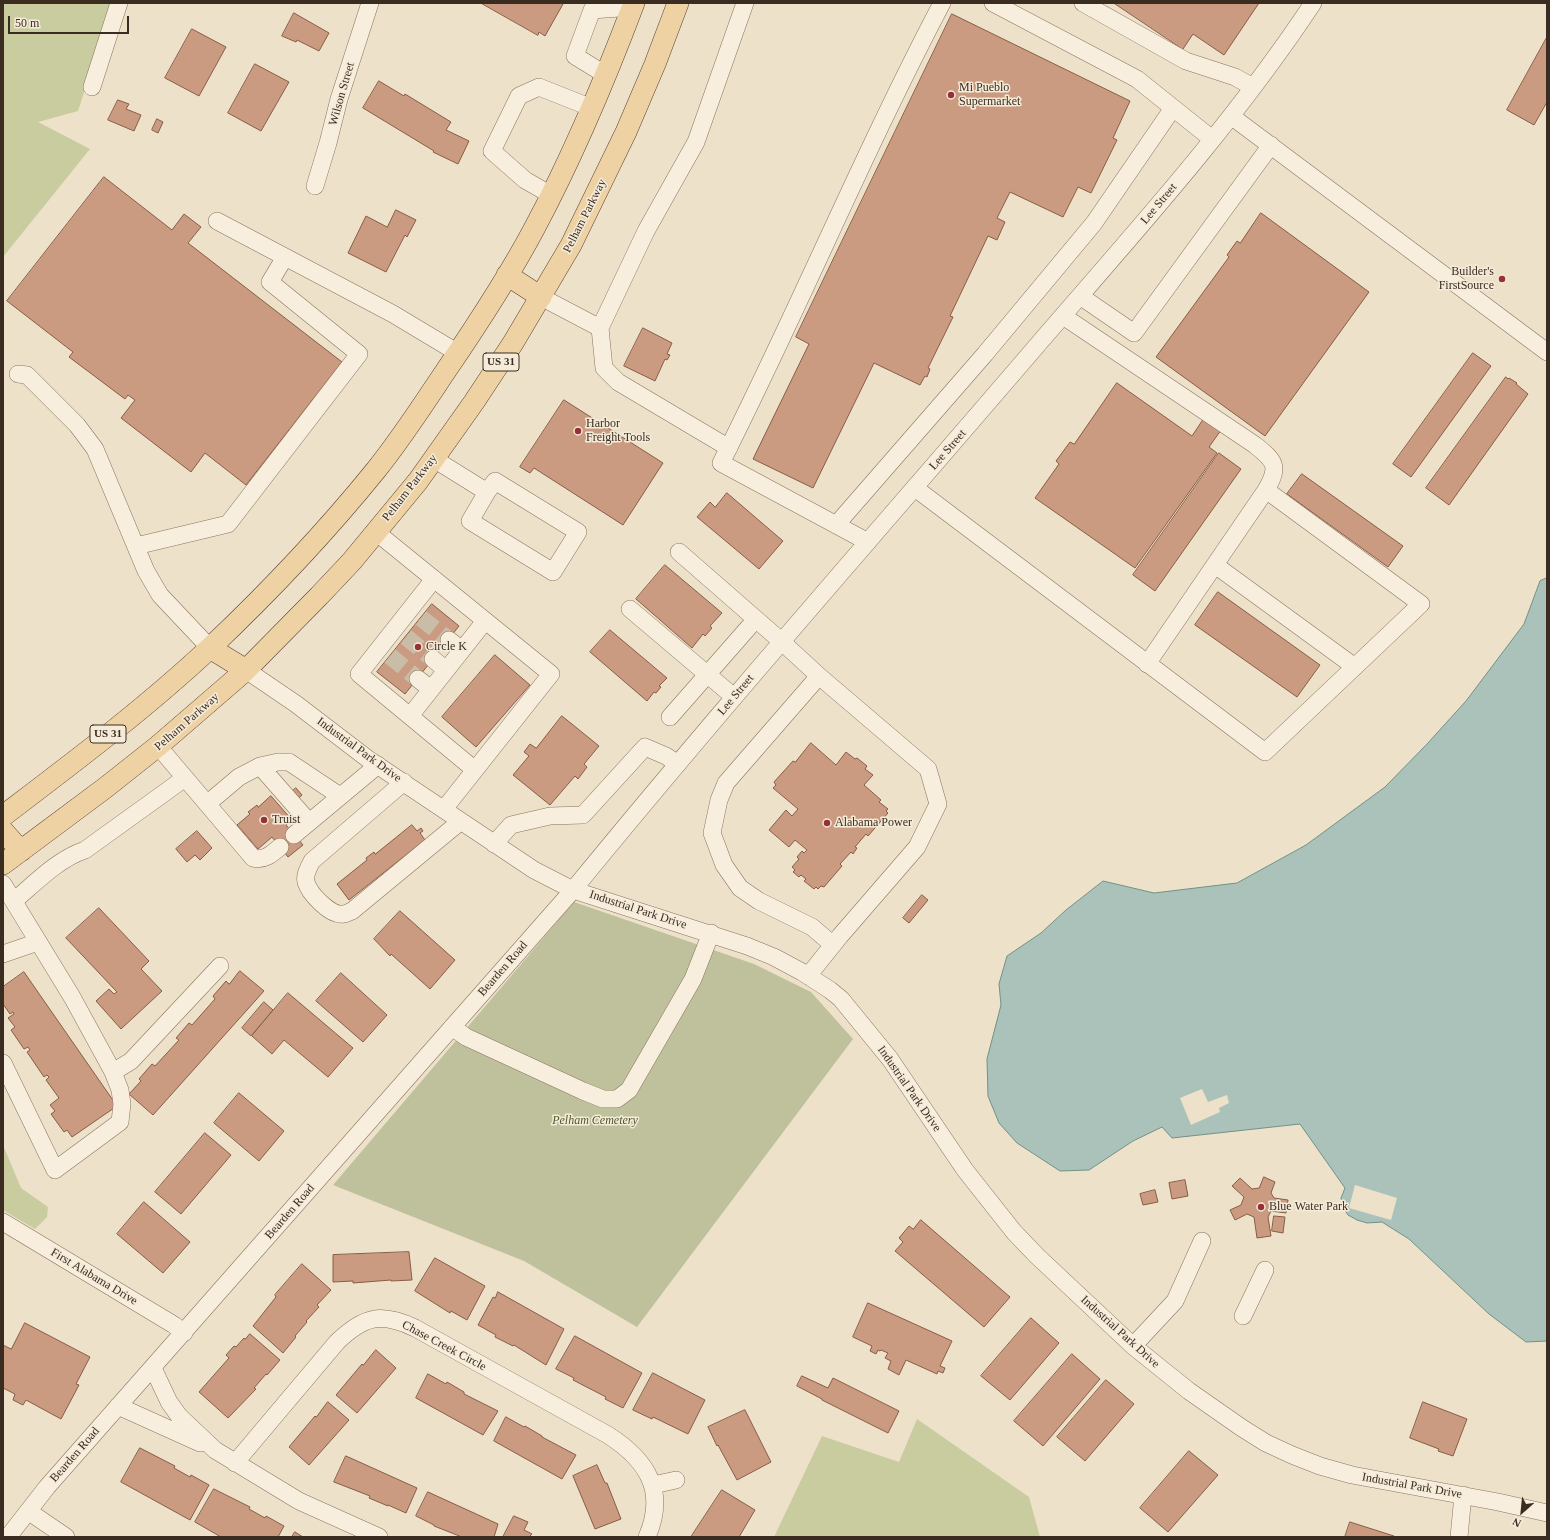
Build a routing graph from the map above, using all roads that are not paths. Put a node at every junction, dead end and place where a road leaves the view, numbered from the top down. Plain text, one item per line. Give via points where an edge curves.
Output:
1 (119, 3) edge
2 (370, 3) edge
3 (678, 3) edge
4 (745, 3) edge
5 (942, 3) edge
6 (1083, 3) edge
7 (1313, 3) edge
8 (999, 4) edge
9 (634, 5) edge
10 (606, 75) junction
11 (92, 87) dead end
12 (1252, 88) junction
13 (592, 108) junction
14 (1173, 108) junction
15 (1231, 116) junction
16 (1212, 139) junction
17 (1271, 145) junction
18 (315, 186) dead end
19 (551, 195) junction
20 (217, 221) dead end
21 (285, 257) junction
22 (507, 276) junction
23 (1080, 296) junction
24 (540, 297) junction
25 (1063, 316) junction
26 (600, 328) junction
27 (1547, 352) edge
28 (458, 353) junction
29 (18, 374) dead end
30 (729, 448) junction
31 (434, 458) junction
32 (915, 488) junction
33 (1266, 490) junction
34 (487, 492) junction
35 (836, 525) junction
36 (376, 532) junction
37 (868, 542) junction
38 (136, 546) junction
39 (679, 552) dead end
40 (1215, 565) junction
41 (434, 579) junction
42 (630, 609) dead end
43 (756, 619) junction
44 (485, 621) junction
45 (449, 640) tunnel mouth
46 (781, 641) junction
47 (210, 648) junction
48 (462, 650) junction
49 (433, 659) tunnel mouth
50 (1148, 664) junction
51 (1355, 667) junction
52 (246, 670) junction
53 (446, 670) junction
54 (708, 674) junction
55 (819, 676) junction
56 (418, 679) tunnel mouth
57 (431, 689) junction
58 (734, 697) junction
59 (410, 716) junction
60 (670, 717) dead end
61 (158, 746) junction
62 (678, 764) junction
63 (378, 765) junction
64 (260, 766) junction
65 (475, 770) junction
66 (185, 778) junction
67 (404, 782) junction
68 (340, 796) junction
69 (207, 804) junction
70 (444, 809) junction
71 (3, 816) edge
72 (461, 821) junction
73 (309, 822) junction
74 (3, 831) edge
75 (294, 835) dead end
76 (494, 844) junction
77 (280, 847) dead end
78 (21, 851) junction
79 (3, 864) edge
80 (3, 884) edge
81 (573, 890) junction
82 (14, 901) junction
83 (711, 933) junction
84 (38, 942) junction
85 (833, 945) junction
86 (3, 954) edge
87 (220, 966) dead end
88 (808, 976) junction
89 (452, 1027) junction
90 (3, 1063) edge
91 (113, 1072) junction
92 (3, 1222) edge
93 (1202, 1241) dead end
94 (1265, 1270) dead end
95 (1243, 1316) dead end
96 (184, 1333) junction
97 (1133, 1346) junction
98 (153, 1368) junction
99 (118, 1406) junction
100 (215, 1450) junction
101 (235, 1463) junction
102 (676, 1480) dead end
103 (653, 1485) junction
104 (1463, 1495) junction
105 (28, 1511) junction
106 (1547, 1513) edge
107 (8, 1537) edge
108 (66, 1537) edge
109 (379, 1537) edge
110 (647, 1537) edge
111 (1459, 1537) edge

1 - 11 street
2 - 18 street, Wilson Street via 339,99
3 - 24 main road, Pelham Parkway / US 31 via 655,64 598,191 571,245
4 - 26 street via 696,142 646,231
5 - 30 street via 906,72 775,355
6 - 12 street via 1186,61 1235,78
7 - 12 street, Lee Street
8 - 14 street via 1137,79
9 - 10 main road, US 31
9 - 10 street via 592,10 575,56
10 - 13 main road, US 31
12 - 15 street, Lee Street
13 - 19 main road, US 31
13 - 19 street via 539,87 519,96 492,151 525,180
14 - 16 street
14 - 35 street via 1094,223 985,354
15 - 16 street, Lee Street
15 - 17 street
16 - 23 street, Lee Street
17 - 23 street via 1134,333
17 - 27 street
19 - 22 main road, US 31
20 - 21 street
21 - 28 street via 393,314
21 - 38 street via 270,282 358,354 228,524
22 - 24 main road
22 - 28 main road, US 31
23 - 25 street, Lee Street
24 - 26 street
24 - 31 main road, Pelham Parkway / US 31 via 513,343
25 - 32 street, Lee Street
25 - 33 street via 1269,456 1274,467 1273,477
26 - 30 street via 604,368 618,382
28 - 47 main road, US 31 via 378,468 352,499 273,586
29 - 38 street via 27,375 77,425 94,449
30 - 35 street via 721,463
31 - 34 street
31 - 36 main road, Pelham Parkway / US 31
32 - 37 street, Lee Street
32 - 50 street
33 - 40 street
33 - 51 street via 1421,604
34 - 34 street via 470,521 553,572 578,532 494,481
35 - 37 street
36 - 41 street
36 - 52 main road, Pelham Parkway / US 31 via 319,596
37 - 46 street, Lee Street
38 - 47 street via 146,571 160,595
39 - 43 street
40 - 50 street
40 - 51 street
41 - 44 street
41 - 59 street via 416,614 385,652 359,674
42 - 54 street
43 - 46 street
43 - 54 street
44 - 48 street
44 - 65 street via 551,674
45 - 48 street
46 - 55 street
46 - 58 street, Lee Street
47 - 52 main road
47 - 71 main road, US 31 via 138,710
48 - 53 street
49 - 53 street
50 - 51 street via 1265,752
52 - 61 main road, Pelham Parkway / US 31
52 - 63 street, Industrial Park Drive
53 - 57 street
54 - 58 street
54 - 60 street
55 - 85 street via 928,769 938,804 917,847
55 - 85 street via 726,783 719,800 712,833 724,866 740,888 812,927
56 - 57 street
57 - 59 street
58 - 62 street, Lee Street
59 - 65 street
61 - 66 street
61 - 78 main road, Pelham Parkway / US 31
62 - 76 street via 645,747 583,815 550,816 511,825
62 - 81 street, Lee Street
63 - 67 street, Industrial Park Drive
63 - 68 street
64 - 68 street via 289,762
64 - 69 street via 239,777
64 - 73 street
65 - 70 street
66 - 69 street
66 - 82 street via 85,850 58,865
67 - 70 street, Industrial Park Drive
67 - 72 street via 312,861 306,882 317,900 333,912 342,914 352,910
68 - 73 street
69 - 77 street via 253,858 259,860 269,856
70 - 72 street, Industrial Park Drive
72 - 76 street, Industrial Park Drive
73 - 75 street
74 - 78 main road
76 - 81 street, Industrial Park Drive via 534,870
78 - 79 main road, Pelham Parkway / US 31
80 - 82 street
81 - 83 street, Industrial Park Drive
81 - 89 street, Bearden Road
82 - 84 street
83 - 88 street, Industrial Park Drive via 774,957
83 - 89 street via 693,978 629,1090 617,1099 603,1099 583,1091 466,1038
84 - 86 street
84 - 91 street
85 - 88 street
87 - 91 street via 131,1061
88 - 97 street, Industrial Park Drive via 830,990 854,1014 890,1059 965,1170 1014,1232
89 - 96 street, Bearden Road
90 - 91 street via 55,1170 120,1122 122,1104
92 - 96 street, First Alabama Drive
93 - 97 street via 1175,1301
94 - 95 street
96 - 98 street, Bearden Road
97 - 104 street, Industrial Park Drive via 1189,1391 1242,1428 1292,1455 1352,1475
98 - 99 street, Bearden Road
98 - 100 street via 169,1402 179,1416
99 - 100 street
99 - 105 street, Bearden Road
100 - 101 street
101 - 103 street, Chase Creek Circle via 349,1330 361,1323 387,1318 415,1328 608,1436 631,1452 641,1463
101 - 109 street via 299,1501
102 - 103 street
103 - 110 street, Chase Creek Circle via 656,1511
104 - 106 street, Industrial Park Drive
104 - 111 street
105 - 107 street, Bearden Road
105 - 108 street

